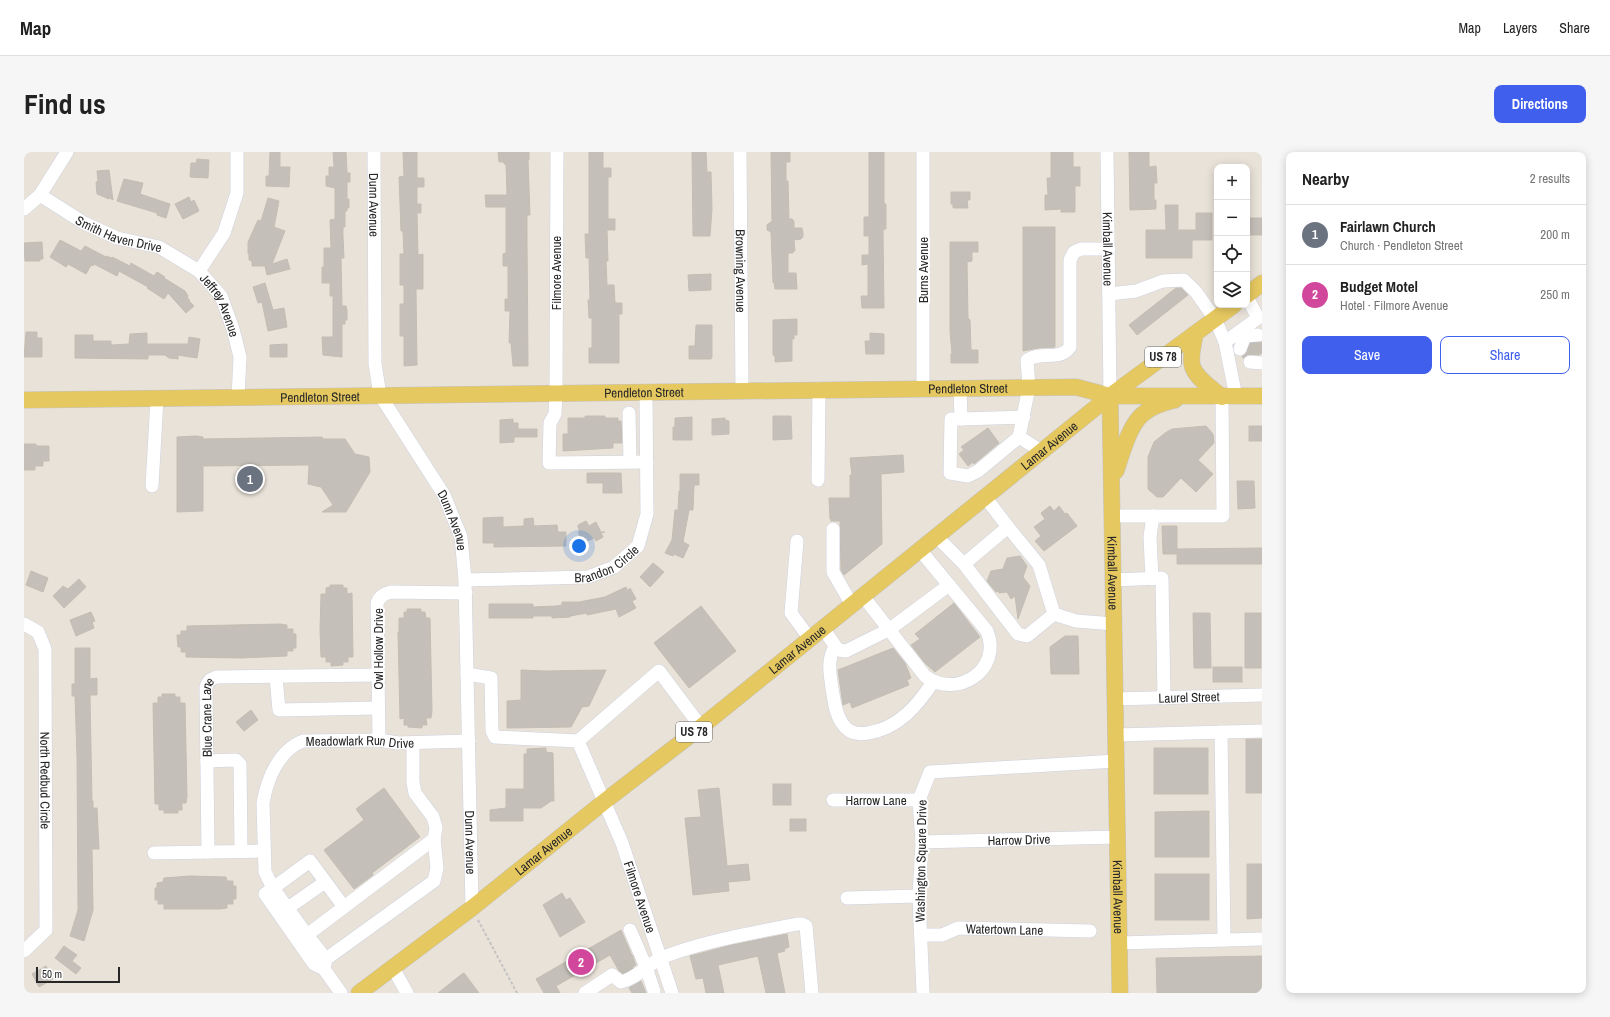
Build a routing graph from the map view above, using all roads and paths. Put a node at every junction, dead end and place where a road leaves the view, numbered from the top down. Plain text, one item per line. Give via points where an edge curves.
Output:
1 (67, 152) edge
2 (237, 152) edge
3 (374, 152) edge
4 (557, 152) edge
5 (740, 152) edge
6 (923, 152) edge
7 (1107, 152) edge
8 (40, 195) junction
9 (24, 209) edge
10 (1108, 249) junction
11 (199, 271) junction
12 (1262, 284) edge
13 (1109, 294) junction
14 (1250, 294) edge
15 (1250, 302) edge
16 (1230, 308) edge
17 (1215, 318) junction
18 (1195, 334) junction
19 (1225, 342) junction
20 (1029, 387) junction
21 (923, 388) junction
22 (960, 388) junction
23 (819, 389) junction
24 (742, 390) junction
25 (646, 392) junction
26 (556, 394) junction
27 (380, 395) junction
28 (1110, 396) junction
29 (1187, 396) junction
30 (1262, 396) edge
31 (1229, 397) junction
32 (238, 398) junction
33 (157, 399) junction
34 (24, 400) edge
35 (629, 414) dead end
36 (1024, 417) junction
37 (956, 419) junction
38 (1019, 437) junction
39 (1041, 452) junction
40 (630, 462) junction
41 (647, 462) junction
42 (818, 480) dead end
43 (1112, 482) junction
44 (152, 486) dead end
45 (985, 497) junction
46 (1112, 516) junction
47 (1153, 516) junction
48 (1008, 527) junction
49 (833, 529) dead end
50 (936, 536) junction
51 (796, 541) dead end
52 (920, 550) junction
53 (964, 564) junction
54 (1152, 579) junction
55 (1113, 580) junction
56 (949, 585) junction
57 (465, 586) junction
58 (858, 600) junction
59 (1054, 614) junction
60 (24, 624) edge
61 (1114, 624) junction
62 (823, 628) junction
63 (890, 629) junction
64 (810, 639) junction
65 (836, 647) junction
66 (468, 674) junction
67 (378, 675) junction
68 (276, 677) junction
69 (933, 682) junction
70 (1262, 695) edge
71 (1164, 698) junction
72 (1115, 699) junction
73 (378, 708) junction
74 (701, 727) junction
75 (1262, 731) edge
76 (1221, 732) junction
77 (1116, 735) junction
78 (379, 740) junction
79 (469, 740) junction
80 (578, 741) junction
81 (413, 743) junction
82 (207, 760) junction
83 (1116, 761) junction
84 (833, 800) dead end
85 (919, 800) junction
86 (605, 801) junction
87 (1117, 837) junction
88 (434, 839) junction
89 (922, 842) junction
90 (264, 851) junction
91 (208, 852) junction
92 (241, 852) junction
93 (154, 853) dead end
94 (325, 882) junction
95 (273, 888) junction
96 (919, 896) junction
97 (847, 898) dead end
98 (344, 907) junction
99 (288, 908) junction
100 (472, 908) junction
101 (630, 930) dead end
102 (1090, 931) dead end
103 (307, 935) junction
104 (921, 935) junction
105 (1262, 939) edge
106 (1224, 940) junction
107 (1119, 943) junction
108 (24, 951) edge
109 (660, 957) junction
110 (642, 961) junction
111 (325, 964) junction
112 (393, 968) junction
113 (654, 991) dead end
114 (341, 993) edge
115 (359, 993) edge
116 (407, 993) edge
117 (517, 993) edge
118 (585, 993) edge
119 (672, 993) edge
120 (812, 993) edge
121 (923, 993) edge
122 (1120, 993) edge

1 - 8 street
2 - 11 street, Jeffrey Avenue via 237,194 224,233
3 - 27 street, Dunn Avenue via 375,364
4 - 26 street, Filmore Avenue
5 - 24 street, Browning Avenue
6 - 21 street, Burns Avenue
7 - 10 street, Kimball Avenue
8 - 9 street
8 - 11 street, Smith Haven Drive via 84,223 117,238 159,247
10 - 13 street, Kimball Avenue
10 - 20 street via 1081,249 1074,252 1070,260 1070,347 1066,353 1060,355 1034,356 1027,360
11 - 32 street, Jeffrey Avenue via 221,296 234,328 240,357
12 - 14 main road
13 - 17 street via 1136,291 1163,281 1184,280
13 - 28 street, Kimball Avenue
15 - 19 street via 1258,318 1247,338
16 - 17 main road, Lamar Avenue / US 78
17 - 18 main road, Lamar Avenue / US 78
17 - 19 street
18 - 28 main road, Lamar Avenue / US 78
18 - 31 main road via 1192,358 1194,368 1199,376
19 - 31 street
20 - 22 main road, Pendleton Street
20 - 28 main road, Pendleton Street via 1076,387
20 - 36 street
21 - 22 main road, Pendleton Street
21 - 23 main road, Pendleton Street
22 - 37 street
23 - 24 main road, Pendleton Street
23 - 42 street
24 - 25 main road, Pendleton Street
25 - 26 main road, Pendleton Street
25 - 41 street, Brandon Circle
26 - 27 main road, Pendleton Street
26 - 40 street, Filmore Avenue via 555,414 550,422 549,463
27 - 32 main road, Pendleton Street
27 - 57 street, Dunn Avenue via 444,495 461,537
28 - 29 main road, Pendleton Street
28 - 39 main road, Lamar Avenue / US 78
28 - 43 main road, Kimball Avenue
29 - 31 main road, Pendleton Street
29 - 43 main road via 1156,406 1143,414 1135,424 1123,450
30 - 31 main road, Pendleton Street
31 - 47 street via 1223,516
32 - 33 main road, Pendleton Street
33 - 34 main road, Pendleton Street
33 - 44 street
35 - 40 street
36 - 37 street
36 - 38 street
37 - 38 street via 950,473 968,476
38 - 39 street
39 - 45 main road, Lamar Avenue / US 78
40 - 41 street
41 - 57 street, Brandon Circle via 647,514 638,546 614,567 588,577
43 - 46 main road, Kimball Avenue
45 - 48 street
45 - 50 main road, Lamar Avenue / US 78
46 - 47 street
46 - 55 main road, Kimball Avenue
47 - 54 street via 1150,537
48 - 53 street
48 - 59 street via 1039,565
49 - 58 street via 833,572
50 - 52 main road, Lamar Avenue / US 78
50 - 53 street
51 - 64 street via 791,612
52 - 56 street
52 - 58 main road, Lamar Avenue / US 78
53 - 59 street via 1018,634 1027,636
54 - 55 street
54 - 71 street via 1162,578
55 - 61 main road, Kimball Avenue
56 - 63 street
56 - 69 street via 987,631 990,656 979,673 960,683 943,685
57 - 66 street, Dunn Avenue
57 - 67 street, Owl Hollow Drive via 391,592 380,598 377,603
58 - 62 main road, Lamar Avenue / US 78
58 - 63 street
59 - 61 street via 1076,621
60 - 108 street, North Redbud Circle via 38,632 45,649 46,930
61 - 72 main road, Kimball Avenue
62 - 64 main road, Lamar Avenue / US 78
62 - 65 street
63 - 65 street via 846,651
63 - 69 street via 925,676
64 - 74 main road, Lamar Avenue / US 78
65 - 69 street via 831,655 830,666 835,707 842,723 852,732 863,734 895,724 909,712
66 - 79 street, Dunn Avenue
66 - 80 street via 491,678 492,731 495,737
67 - 68 street, Blue Crane Lane
67 - 73 street, Owl Hollow Drive
68 - 73 street via 279,710
68 - 82 street, Blue Crane Lane via 211,678 206,687
70 - 71 street, Laurel Street
71 - 72 street, Laurel Street
72 - 77 main road, Kimball Avenue
73 - 78 street, Owl Hollow Drive
74 - 80 street via 659,671
74 - 86 main road, Lamar Avenue / US 78
75 - 76 street
76 - 77 street
76 - 106 street
77 - 83 main road, Kimball Avenue
78 - 81 street, Meadowlark Run Drive
78 - 90 street, Meadowlark Run Drive via 303,741 288,750 272,771 265,792
79 - 81 street, Meadowlark Run Drive
79 - 100 street, Dunn Avenue
80 - 86 street, Filmore Avenue
81 - 88 street via 415,793 433,817 436,828
82 - 91 street, Blue Crane Lane
82 - 92 street via 236,760 240,764
83 - 85 street, Washington Square Drive via 930,772
83 - 87 main road, Kimball Avenue
84 - 85 street, Harrow Lane
85 - 89 street, Washington Square Drive
86 - 100 main road, Lamar Avenue / US 78
86 - 109 street, Filmore Avenue via 622,843
87 - 89 street, Harrow Drive
87 - 107 main road, Kimball Avenue
88 - 98 street
88 - 111 street via 437,868 434,881
89 - 96 street, Washington Square Drive
90 - 92 street
90 - 95 street, Meadowlark Run Drive via 266,872
91 - 92 street
91 - 93 street
94 - 95 street via 310,860
94 - 98 street
94 - 99 street
95 - 99 street
95 - 111 street via 265,894 314,964
96 - 97 street
96 - 104 street, Washington Square Drive
98 - 103 street
99 - 103 street
100 - 112 main road, Lamar Avenue / US 78
100 - 117 path
101 - 110 street
102 - 104 street, Watertown Lane via 958,928 942,935
103 - 111 street
104 - 121 street, Washington Square Drive
105 - 106 street
106 - 107 street
107 - 122 main road, Kimball Avenue
109 - 110 street
109 - 119 street, Filmore Avenue
109 - 120 street via 689,947 802,924 806,926
110 - 113 street
110 - 118 street via 629,981 621,982 616,973
111 - 114 street
112 - 115 main road, Lamar Avenue / US 78
112 - 116 street

